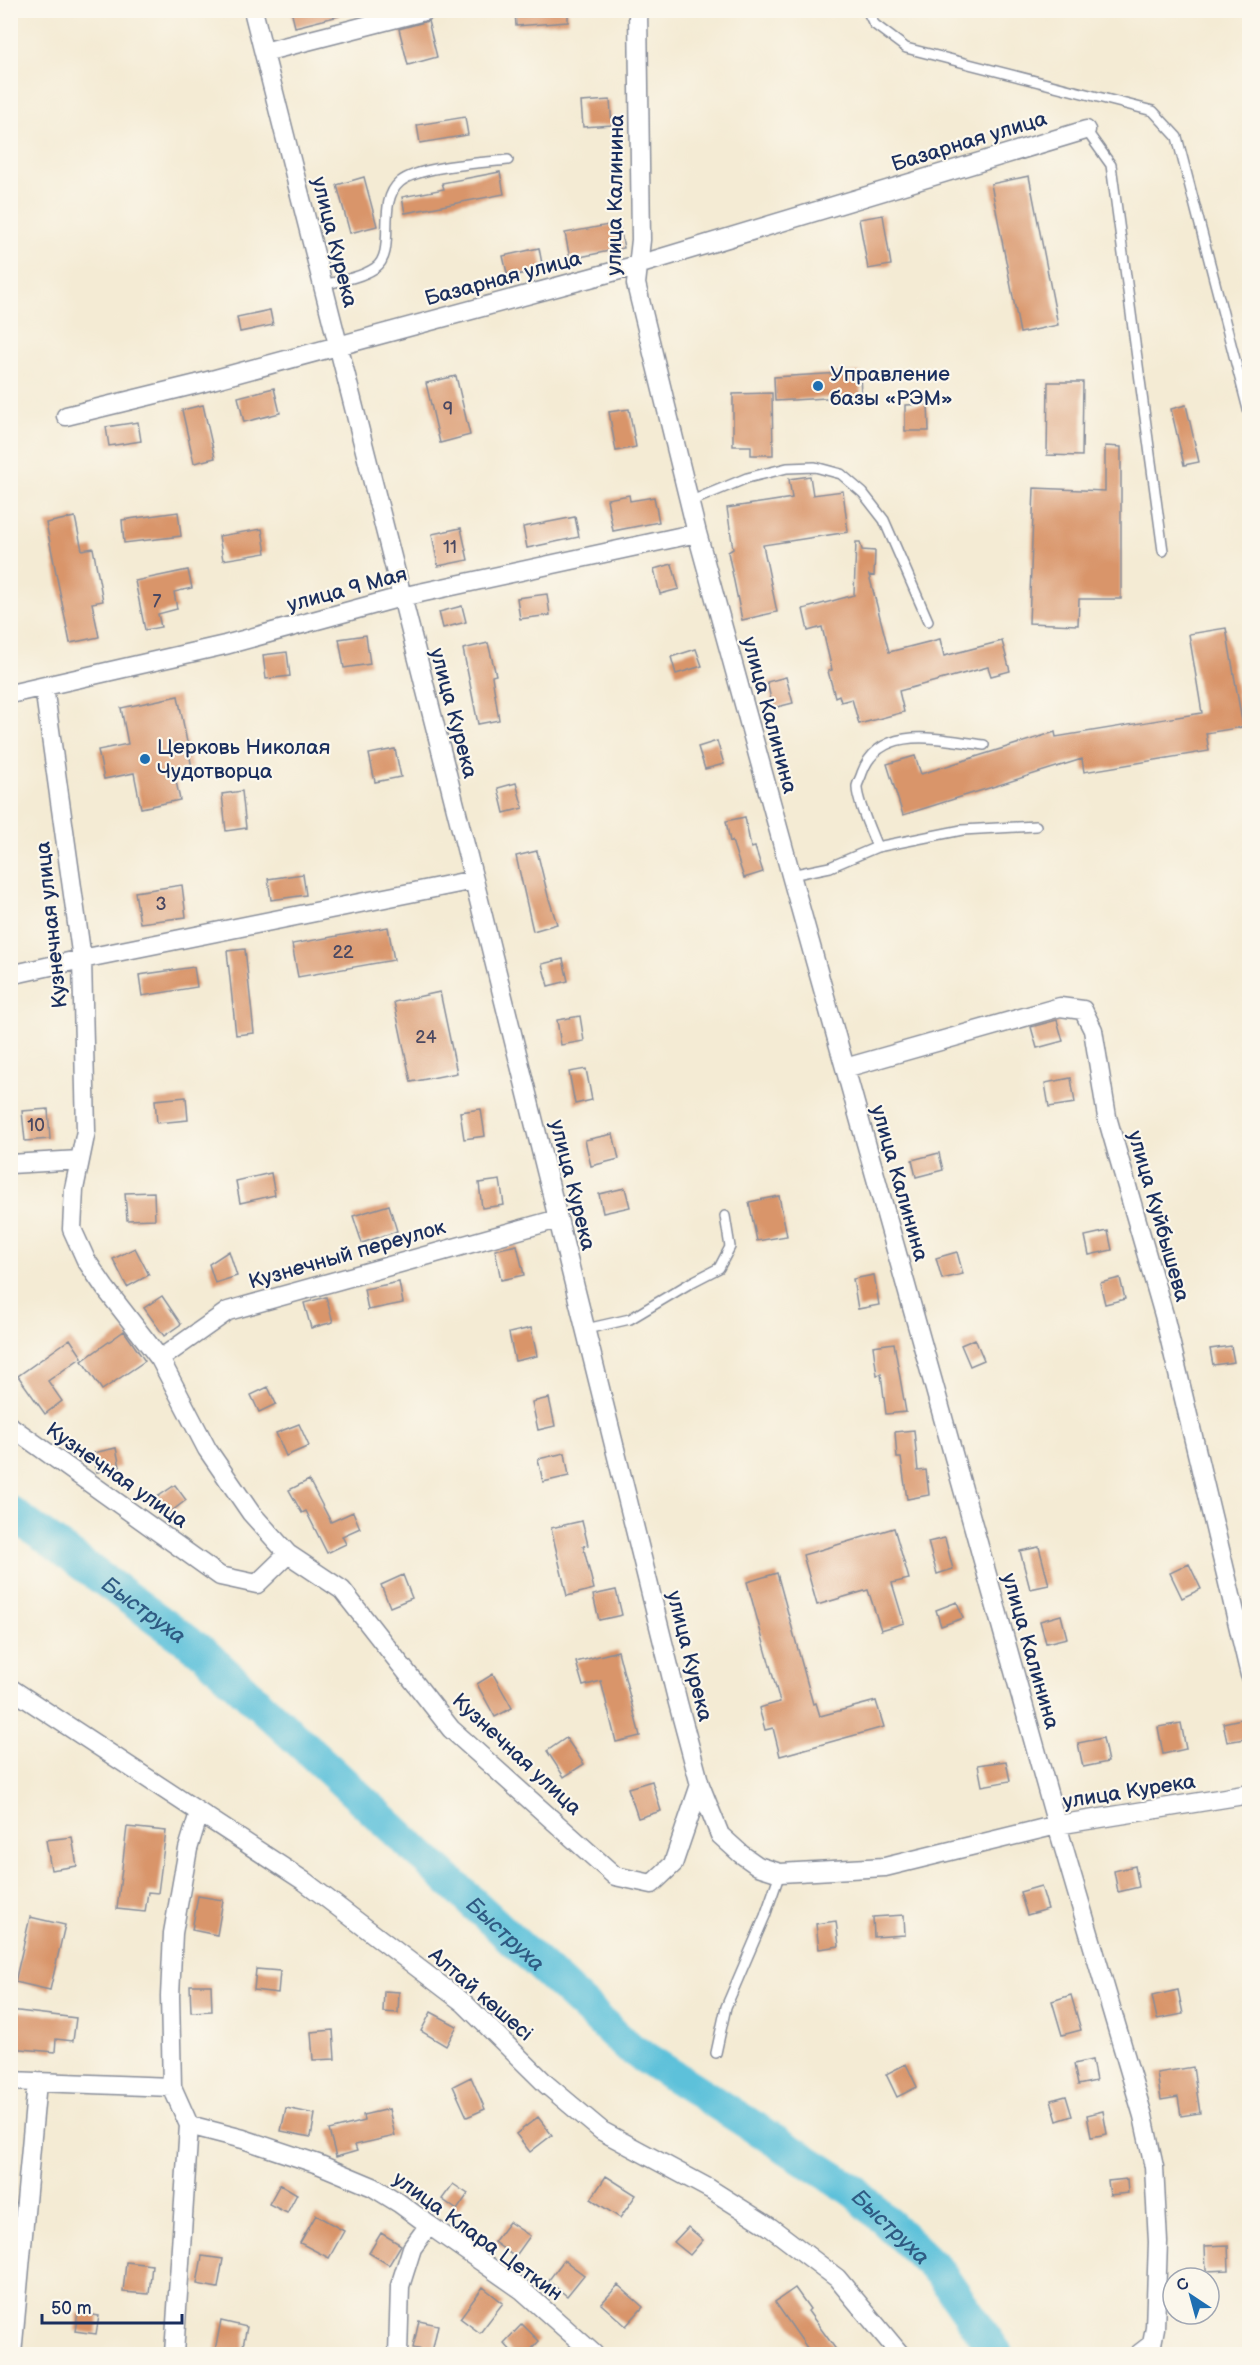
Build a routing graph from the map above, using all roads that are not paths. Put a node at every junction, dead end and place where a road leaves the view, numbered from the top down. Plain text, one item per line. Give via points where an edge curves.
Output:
1 (254, 10) edge
2 (428, 10) edge
3 (638, 10) edge
4 (867, 10) edge
5 (264, 52) junction
6 (1086, 130) joint
7 (508, 160) dead end
8 (638, 265) junction
9 (322, 285) junction
10 (338, 347) junction
11 (66, 416) dead end
12 (1250, 417) edge
13 (689, 501) junction
14 (697, 533) junction
15 (1163, 552) dead end
16 (401, 597) junction
17 (928, 621) dead end
18 (44, 687) junction
19 (10, 694) edge
20 (984, 745) dead end
21 (1036, 826) dead end
22 (877, 847) junction
23 (791, 875) junction
24 (474, 880) junction
25 (82, 959) junction
26 (10, 975) edge
27 (845, 1068) junction
28 (80, 1160) junction
29 (10, 1164) edge
30 (725, 1216) dead end
31 (558, 1219) junction
32 (586, 1329) junction
33 (160, 1359) junction
34 (10, 1426) edge
35 (288, 1554) junction
36 (1250, 1675) edge
37 (10, 1688) edge
38 (700, 1785) junction
39 (1250, 1794) edge
40 (199, 1813) junction
41 (1057, 1825) junction
42 (780, 1874) junction
43 (716, 2053) dead end
44 (10, 2080) edge
45 (37, 2082) junction
46 (172, 2087) junction
47 (189, 2126) junction
48 (429, 2225) junction
49 (12, 2355) edge
50 (174, 2355) edge
51 (398, 2355) edge
52 (594, 2355) edge
53 (900, 2355) edge
54 (1139, 2355) edge

1 - 5 street, улица Курека
2 - 5 street
3 - 8 street, улица Калинина
4 - 12 lane via 874,24 906,48 1153,111 1177,138
5 - 9 street, улица Курека
6 - 8 street, Базарная улица
6 - 15 lane via 1111,165
7 - 9 lane via 430,170 399,182 389,198 385,253 377,267
8 - 10 street, Базарная улица
8 - 13 street, улица Калинина via 636,284
9 - 10 street, улица Курека
10 - 11 street, Базарная улица
10 - 16 street, улица Курека
13 - 14 street, улица Калинина
13 - 17 lane via 747,478 787,468 815,467 841,474 884,520
14 - 16 street, улица 9 Мая
14 - 23 street, улица Калинина
16 - 18 street, улица 9 Мая via 225,645
16 - 24 street, улица Курека
18 - 19 street, улица 9 Мая
18 - 25 street, Кузнечная улица
20 - 22 lane via 912,737 888,742 867,759 857,787
21 - 22 lane via 962,830
22 - 23 lane via 830,867
23 - 27 street, улица Калинина
24 - 25 street
24 - 31 street, улица Курека
25 - 26 street
25 - 28 street, Кузнечная улица via 86,1131
27 - 36 street, улица Куйбышева via 1060,1007 1083,1010 1093,1030 1107,1117 1164,1315
27 - 41 street, улица Калинина
28 - 29 street
28 - 33 street, Кузнечная улица via 72,1229 86,1260
30 - 32 lane via 730,1247 719,1268 630,1320
31 - 32 street, улица Курека
31 - 33 street, Кузнечный переулок via 228,1311
32 - 38 street, улица Курека
33 - 35 street, Кузнечная улица via 207,1449 251,1513
34 - 35 street, Кузнечная улица via 220,1576 257,1584
35 - 38 street, Кузнечная улица via 342,1590 451,1729 615,1876 652,1884 674,1864
37 - 40 street, Алтай көшесі
38 - 42 street, улица Курека via 720,1835 758,1866
39 - 41 street, улица Курека
40 - 46 street via 188,1848 173,1933
40 - 53 street, Алтай көшесі via 304,1881 464,2003 547,2085 602,2131 710,2189 837,2278
41 - 42 street, улица Курека via 885,1866
41 - 54 street, улица Калинина via 1143,2116 1154,2167 1158,2242 1155,2328 1152,2344
42 - 43 lane via 726,2007
44 - 45 street
45 - 46 street
45 - 49 street
46 - 47 street
47 - 48 street, улица Клара Цеткин via 318,2164 373,2187
47 - 50 street
48 - 51 street via 412,2248 400,2286
48 - 52 street, улица Клара Цеткин via 522,2290

